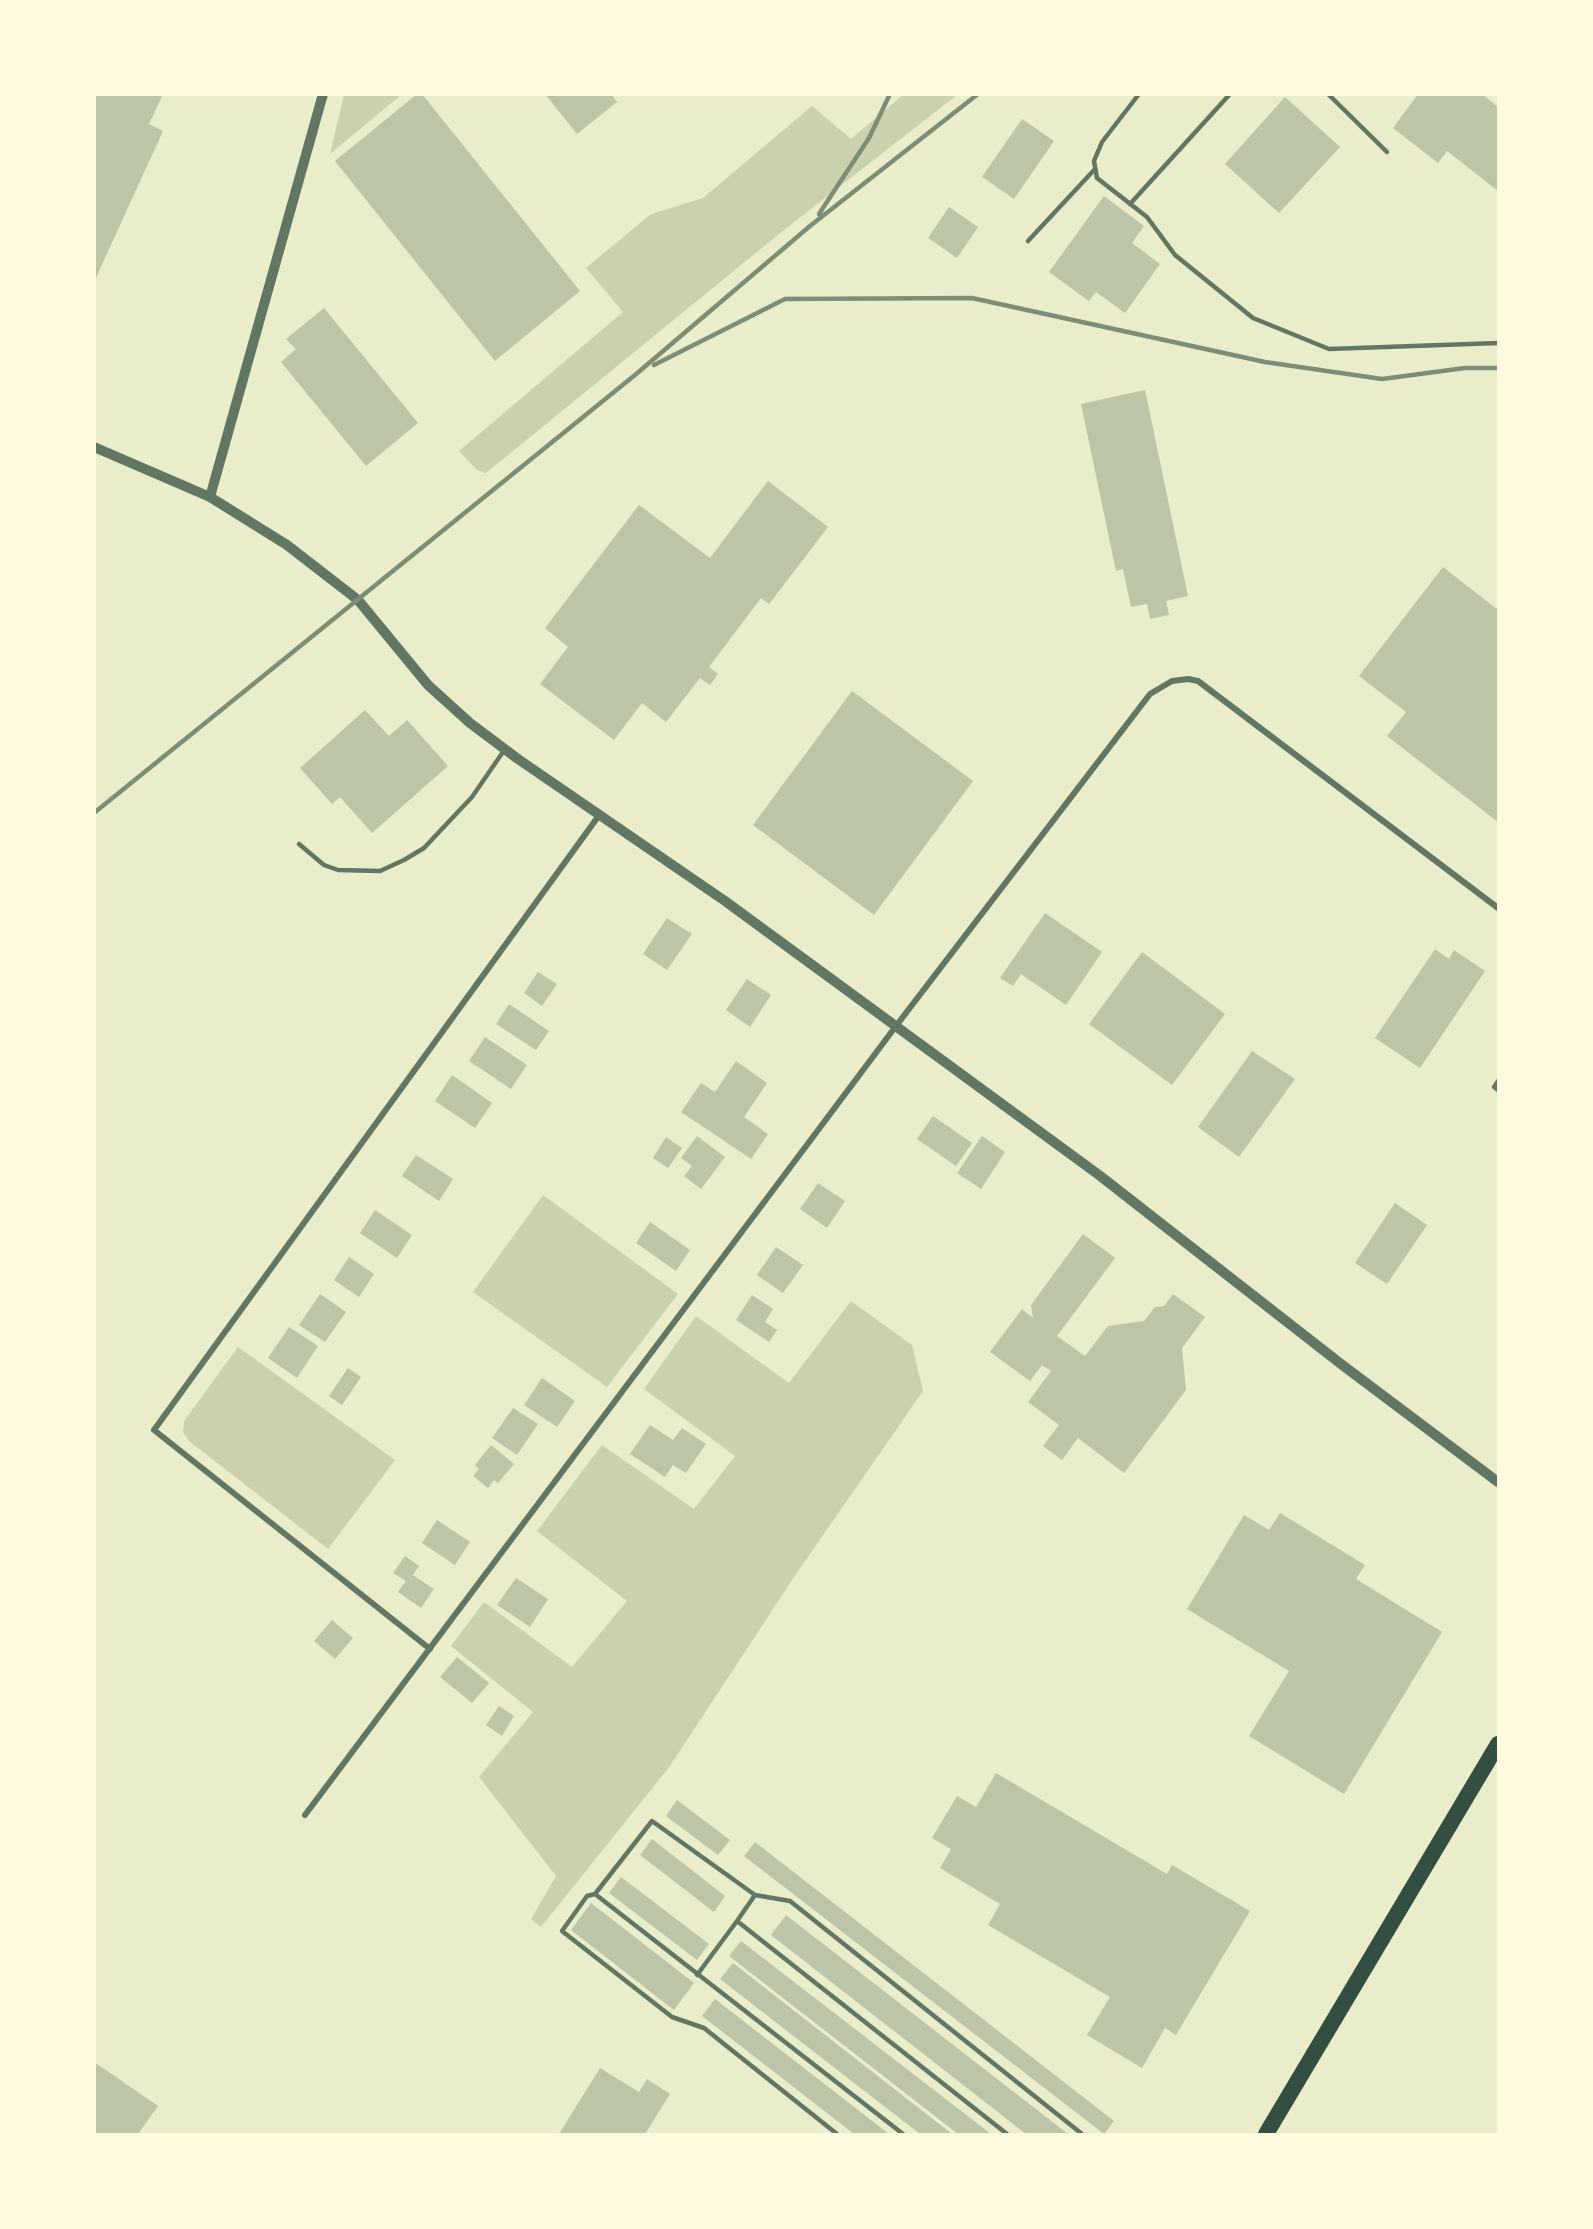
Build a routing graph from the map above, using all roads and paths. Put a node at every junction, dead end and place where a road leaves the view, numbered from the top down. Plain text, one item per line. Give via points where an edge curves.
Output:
1 (323, 94) edge
2 (1139, 94) edge
3 (1230, 94) edge
4 (1329, 94) edge
5 (1387, 152) dead end
6 (1095, 169) junction
7 (1130, 204) junction
8 (1028, 241) dead end
9 (1498, 343) edge
10 (94, 447) edge
11 (210, 497) junction
12 (505, 749) junction
13 (600, 814) junction
14 (299, 844) dead end
15 (1498, 909) edge
16 (896, 1026) junction
17 (1498, 1081) edge
18 (1498, 1090) edge
19 (1498, 1482) edge
20 (430, 1649) junction
21 (1498, 1744) edge
22 (305, 1815) dead end
23 (595, 1894) junction
24 (755, 1895) junction
25 (737, 1921) junction
26 (697, 1975) junction
27 (837, 2134) edge
28 (903, 2134) edge
29 (1007, 2134) edge
30 (1082, 2134) edge
31 (1266, 2134) edge

1 - 11 street
2 - 6 lane via 1102,142
3 - 7 lane
4 - 5 lane
6 - 7 lane via 1097,178
6 - 8 lane
7 - 9 lane via 1147,217 1175,255 1253,318 1329,348
10 - 11 street
11 - 12 street via 261,527 358,600 447,705
12 - 13 street
12 - 14 lane via 472,797 424,848 404,860 380,871 338,870 324,865
13 - 16 street
13 - 20 street via 154,1430
15 - 16 street via 1219,695 1198,681 1172,681 1150,694
16 - 19 street via 1157,1218
16 - 20 street
17 - 18 lane via 1494,1087
20 - 22 street
21 - 31 highway
23 - 24 lane via 652,1821
23 - 26 lane
23 - 27 lane via 587,1896 562,1931 672,2017 704,2028
24 - 25 lane
24 - 30 lane via 790,1901
25 - 26 lane
25 - 29 lane
26 - 28 lane

